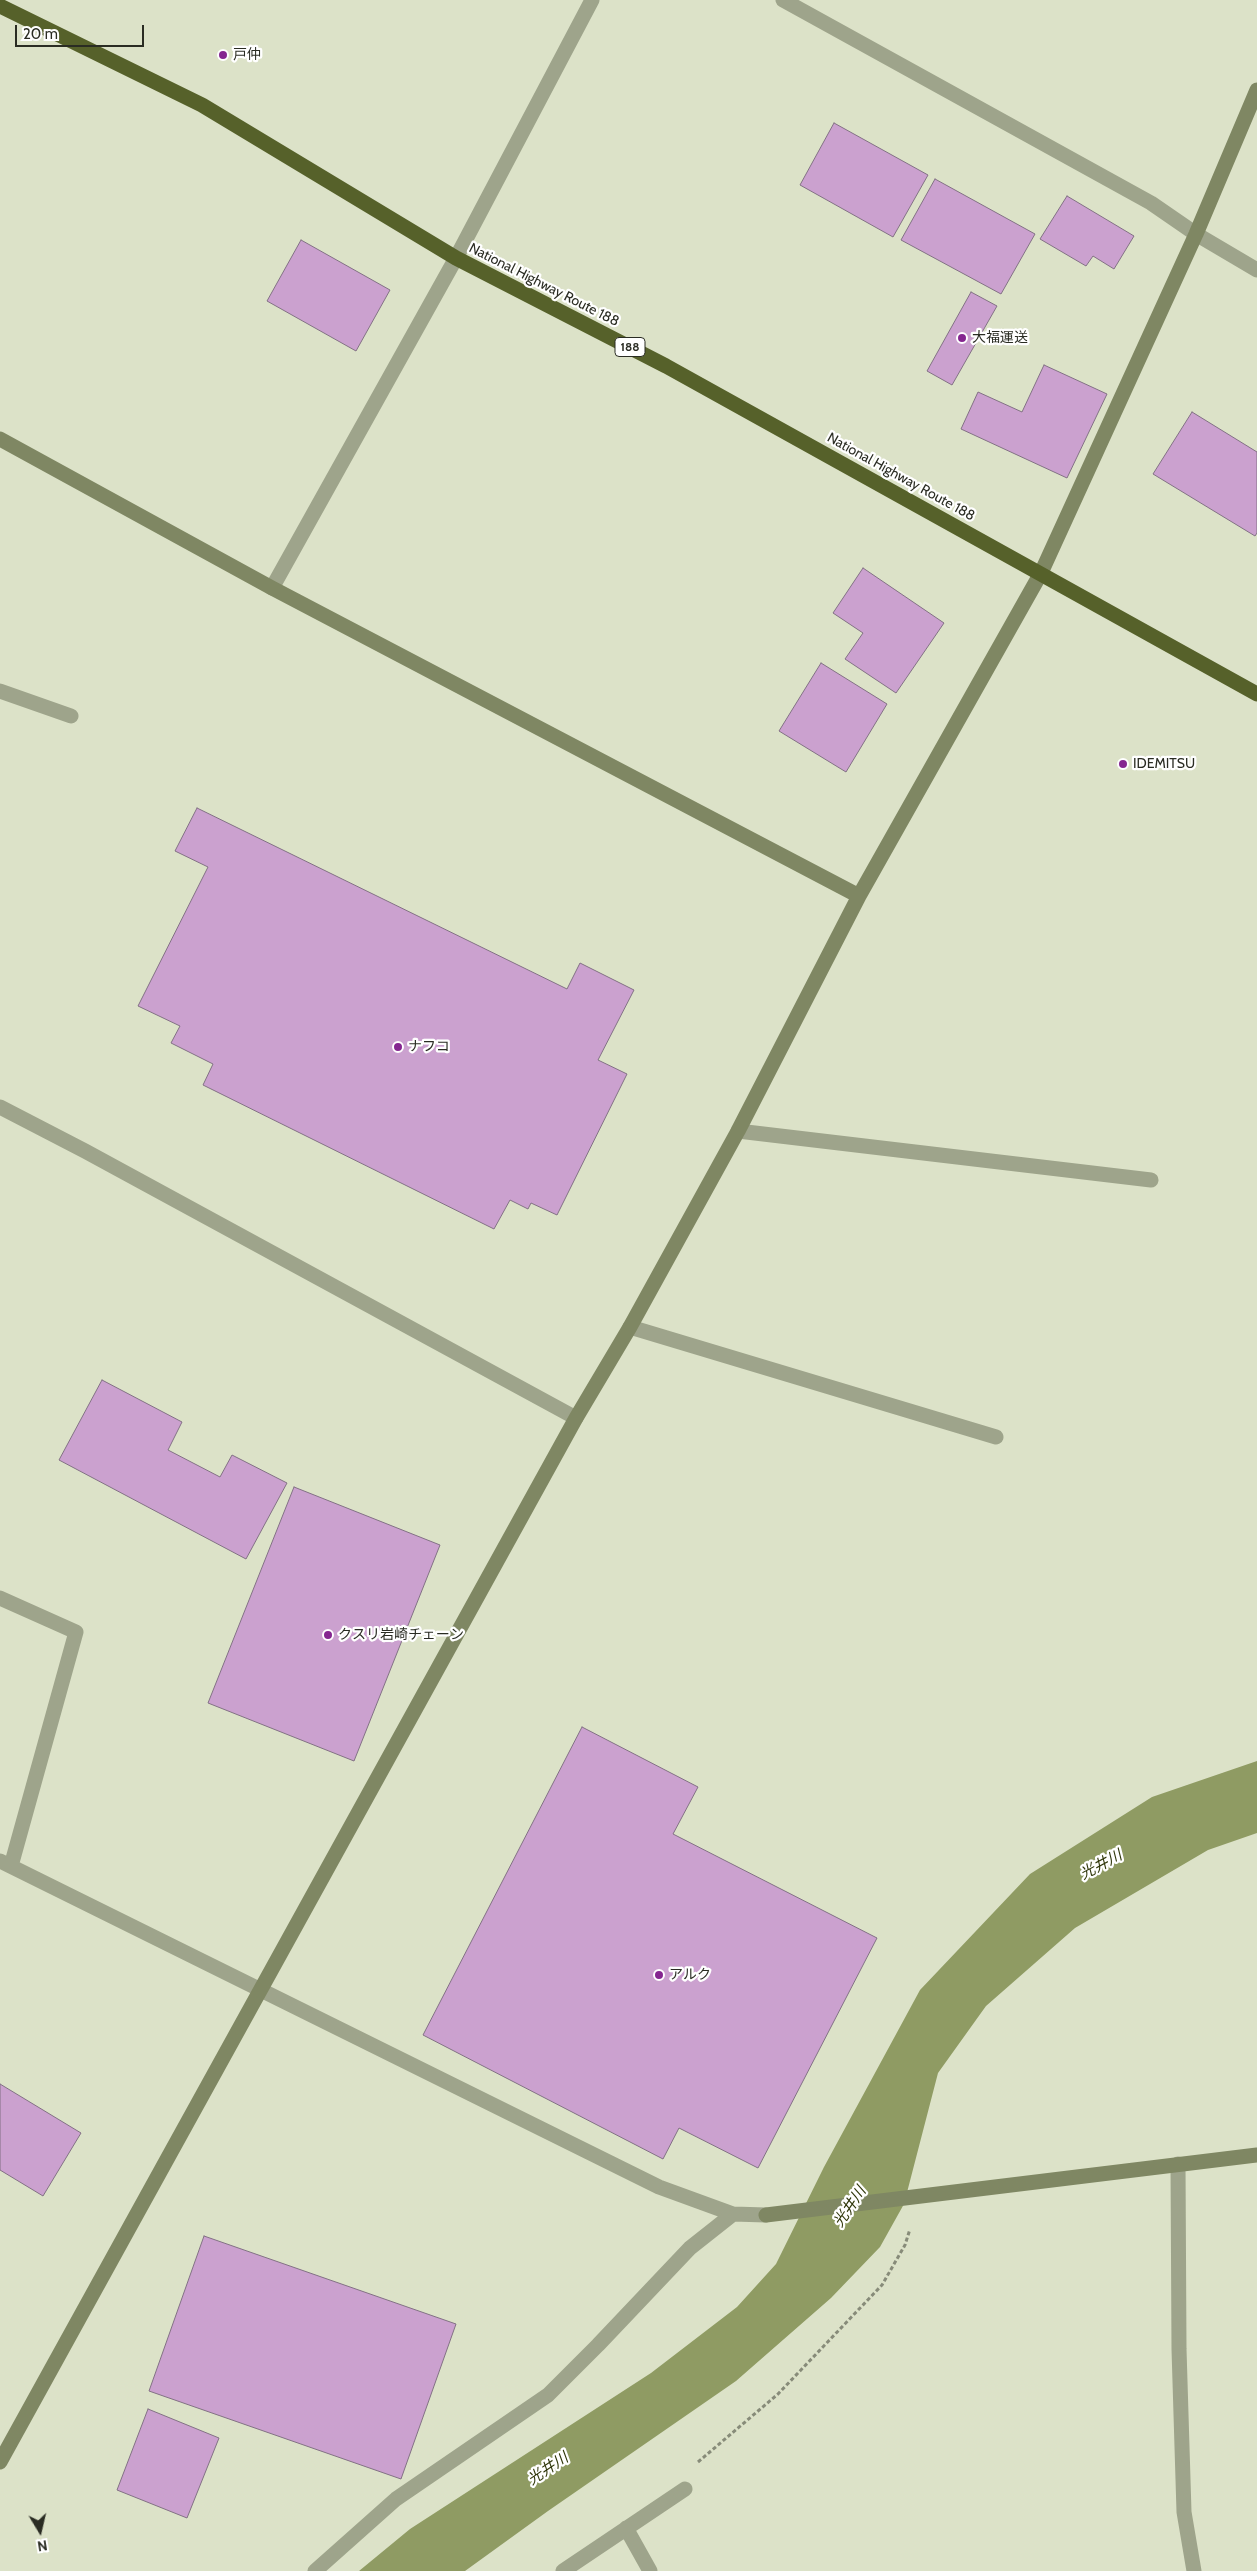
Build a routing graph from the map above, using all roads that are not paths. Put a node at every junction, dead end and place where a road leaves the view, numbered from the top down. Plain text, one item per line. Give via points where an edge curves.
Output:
1 (592, 0) edge
2 (783, 0) edge
3 (0, 6) edge
4 (1257, 90) edge
5 (1196, 234) junction
6 (456, 258) junction
7 (1257, 270) edge
8 (0, 439) edge
9 (1041, 573) junction
10 (272, 588) junction
11 (0, 691) edge
12 (1257, 694) edge
13 (71, 716) dead end
14 (859, 896) junction
15 (0, 1107) edge
16 (738, 1131) junction
17 (1151, 1180) dead end
18 (630, 1327) junction
19 (576, 1418) junction
20 (996, 1437) dead end
21 (0, 1598) edge
22 (5, 1863) edge
23 (260, 1989) junction
24 (1257, 2155) edge
25 (1178, 2164) junction
26 (734, 2214) junction
27 (0, 2462) edge
28 (685, 2489) road end
29 (626, 2528) junction
30 (315, 2571) edge
31 (563, 2571) edge
32 (650, 2571) edge
33 (1194, 2571) edge

1 - 6 street
2 - 5 street via 1152,203
3 - 6 highway, National Highway Route 188 / 188 via 202,105
4 - 5 street
5 - 7 street
5 - 9 street
6 - 9 highway, National Highway Route 188 / 188 via 666,366
6 - 10 street
8 - 10 street
9 - 12 highway, National Highway Route 188 / 188
9 - 14 street
10 - 14 street
11 - 13 street
14 - 16 street
15 - 19 street
16 - 17 street
16 - 18 street
18 - 19 street
18 - 20 street
19 - 23 street
21 - 22 street via 76,1632
22 - 23 street
23 - 26 street via 659,2188
23 - 27 street
24 - 25 street
25 - 26 street via 766,2215
25 - 33 street via 1178,2349 1184,2512
26 - 30 street via 690,2248 548,2395 396,2499
28 - 29 street
29 - 31 street
29 - 32 street

